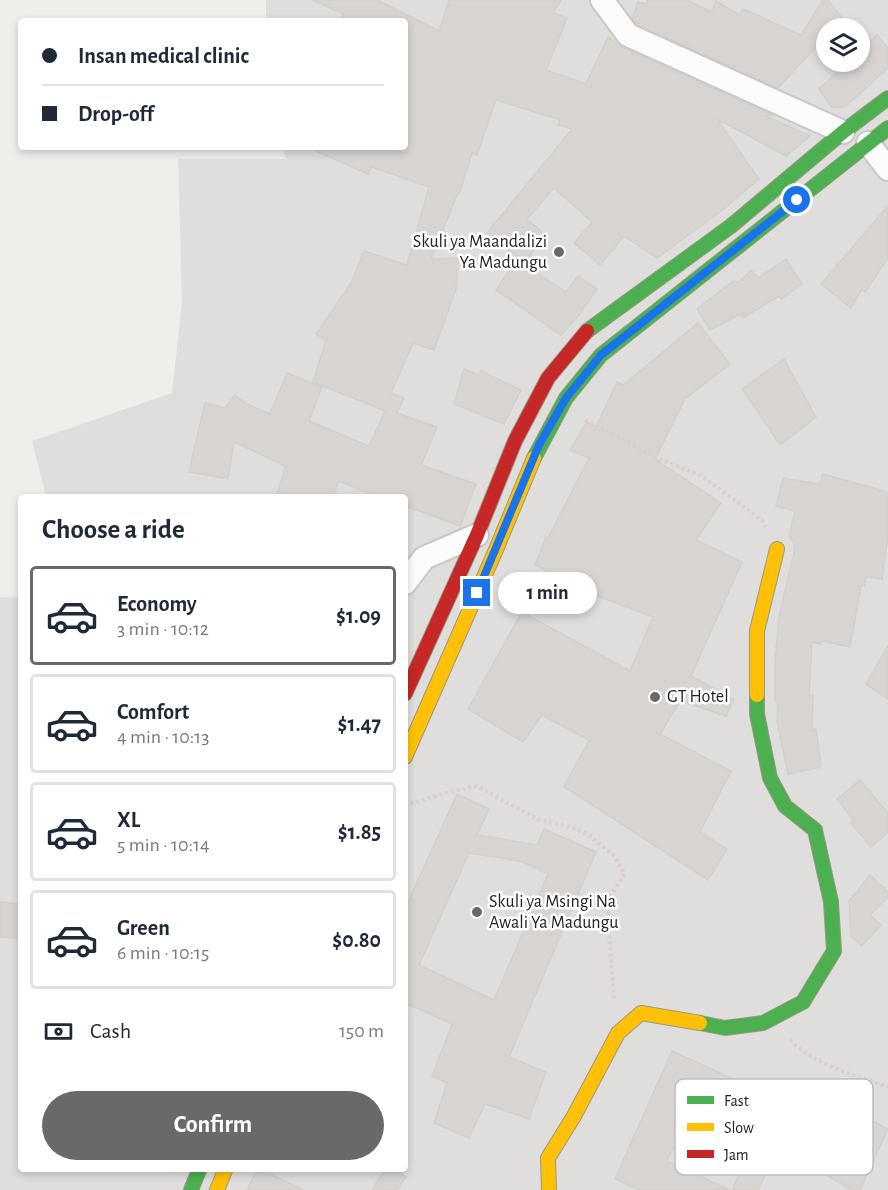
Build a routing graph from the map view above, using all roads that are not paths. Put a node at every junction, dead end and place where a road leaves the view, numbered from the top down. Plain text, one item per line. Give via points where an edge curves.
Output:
1 (602, 0) edge
2 (888, 98) edge
3 (888, 128) edge
4 (843, 132) junction
5 (868, 143) junction
6 (888, 168) edge
7 (477, 535) junction
8 (777, 549) road end
9 (408, 579) edge
10 (408, 687) edge
11 (408, 750) edge
12 (198, 1172) edge
13 (224, 1172) edge
14 (191, 1190) edge
15 (217, 1190) edge
16 (549, 1190) edge

1 - 4 street via 628,35
2 - 4 main road
3 - 5 main road
4 - 7 main road via 731,226 587,331 549,378 515,441
5 - 6 street
5 - 11 main road via 601,355 562,405 539,445
7 - 9 street via 424,558
7 - 10 main road
8 - 16 main road via 757,631 757,714 770,778 785,806 815,830 831,902 834,951 803,1002 762,1023 724,1028 641,1013 618,1033 548,1158
12 - 14 main road
13 - 15 main road

